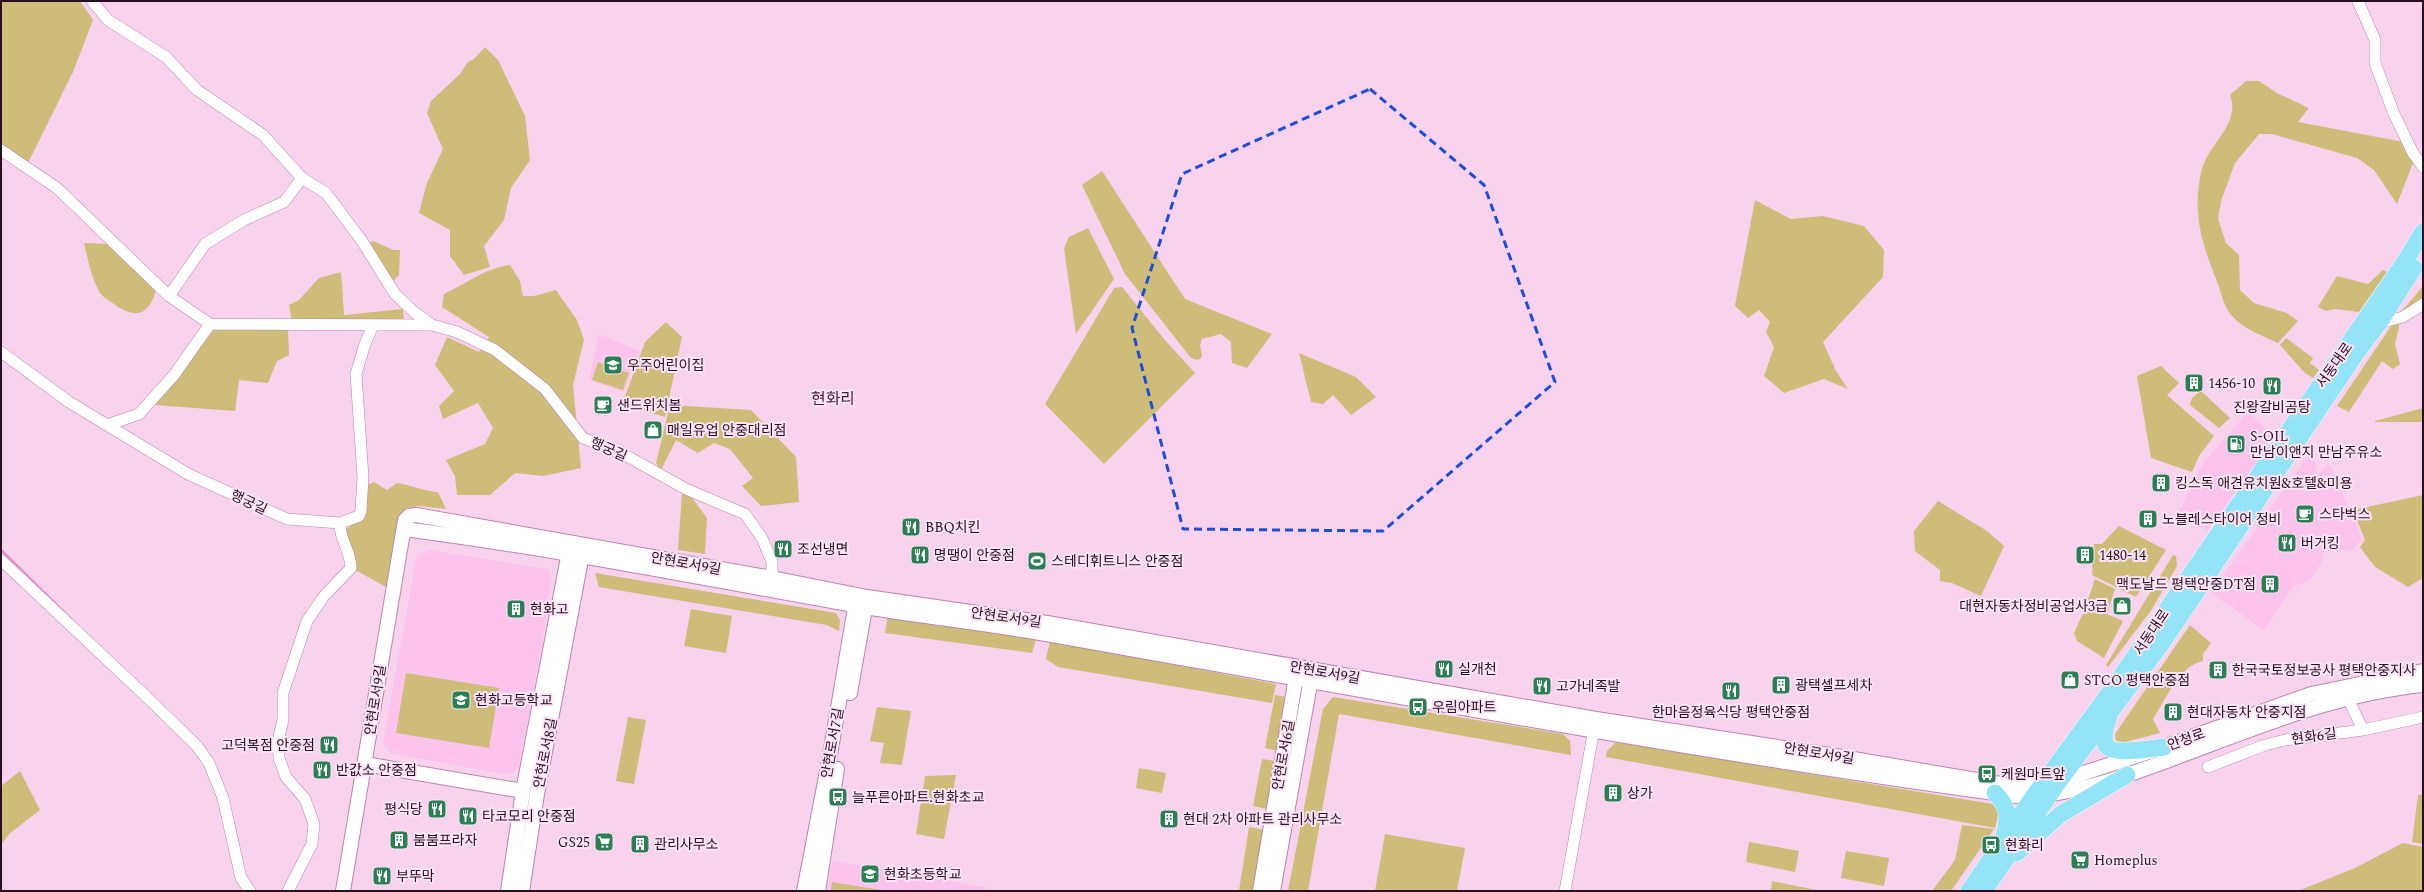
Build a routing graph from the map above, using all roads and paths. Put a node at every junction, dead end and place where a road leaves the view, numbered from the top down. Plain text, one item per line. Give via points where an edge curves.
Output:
1 (92, 1) edge
2 (2358, 1) edge
3 (1, 150) edge
4 (2423, 167) edge
5 (302, 178) junction
6 (2423, 232) edge
7 (2423, 254) edge
8 (170, 296) junction
9 (2423, 304) edge
10 (2379, 323) junction
11 (210, 324) junction
12 (373, 325) junction
13 (432, 325) junction
14 (1, 352) edge
15 (107, 425) junction
16 (340, 523) junction
17 (408, 530) junction
18 (576, 550) junction
19 (1, 560) edge
20 (772, 583) junction
21 (861, 601) junction
22 (2423, 671) edge
23 (1296, 673) junction
24 (1311, 676) junction
25 (2423, 685) edge
26 (2344, 692) junction
27 (2110, 713) junction
28 (2423, 717) edge
29 (1595, 724) junction
30 (2363, 730) junction
31 (2164, 747) junction
32 (368, 764) junction
33 (2208, 767) dead end
34 (2127, 775) junction
35 (2046, 789) junction
36 (523, 791) junction
37 (1995, 793) junction
38 (2003, 840) junction
39 (1996, 872) junction
40 (250, 891) edge
41 (288, 891) edge
42 (343, 891) edge
43 (349, 891) edge
44 (508, 891) edge
45 (522, 891) edge
46 (804, 891) edge
47 (818, 891) edge
48 (1260, 891) edge
49 (1273, 891) edge
50 (1565, 891) edge
51 (1969, 891) edge
52 (1984, 891) edge

1 - 5 street, 행궁길 via 108,20 166,57 197,90 263,135
2 - 4 street via 2375,40 2375,63 2394,114 2413,154
3 - 8 street via 57,188
5 - 8 street via 284,202 244,220 204,244
5 - 13 street, 행궁길 via 326,193 362,241 395,294
6 - 35 main road, 서동대로
7 - 10 main road, 서동대로
8 - 11 street
9 - 10 street via 2403,317
10 - 27 main road, 서동대로 via 2162,643
11 - 12 street, 행궁길
11 - 15 street via 174,375 139,414
12 - 13 street, 행궁길
12 - 16 street, 행궁길 via 356,374 363,477 361,511 359,516
13 - 20 street, 행궁길 via 457,332 495,350 545,389 583,438 625,455 686,490 745,514 762,538 772,562
14 - 15 street, 행궁길 via 69,402
15 - 16 street, 행궁길 via 188,474 287,519
16 - 41 street via 339,533 349,552 350,568 324,596 307,621 283,693 283,720 278,741 279,758 286,777 305,799 314,824 312,844
17 - 18 street
17 - 18 street, 안현로서9길 via 416,515
17 - 32 street, 안현로서9길
18 - 20 street, 안현로서9길
18 - 36 street, 안현로서8길
18 - 45 street, 안현로서8길
19 - 40 street via 197,746 209,762 224,798 241,878
20 - 21 street, 안현로서9길
21 - 23 street, 안현로서9길 via 1047,623
21 - 46 street, 안현로서7길
21 - 47 street, 안현로서7길
22 - 26 street, 안청로
23 - 24 street, 안현로서9길
23 - 48 street, 안현로서6길
24 - 29 street, 안현로서9길
24 - 49 street, 안현로서6길
25 - 26 street, 안청로
26 - 30 street
26 - 31 street, 안청로 via 2311,694
26 - 34 street, 안청로 via 2301,711
27 - 31 main road via 2105,734 2106,745 2110,748 2118,751
27 - 35 main road, 서동대로
28 - 30 street, 현화6길
29 - 35 street, 안현로서9길 via 1822,754 2012,786
29 - 37 street via 1825,768
29 - 50 street
30 - 33 street, 현화6길 via 2285,740
31 - 35 street, 안청로
32 - 36 street, 안현로서8길
32 - 42 street, 안현로서9길
32 - 43 street, 안현로서9길
34 - 35 street, 안청로
34 - 39 main road via 2061,814
35 - 37 street
35 - 38 main road, 서동대로
35 - 39 main road, 서동대로
36 - 44 street, 안현로서8길
37 - 38 main road via 2009,813
38 - 51 main road, 서동대로
39 - 52 main road, 서동대로

